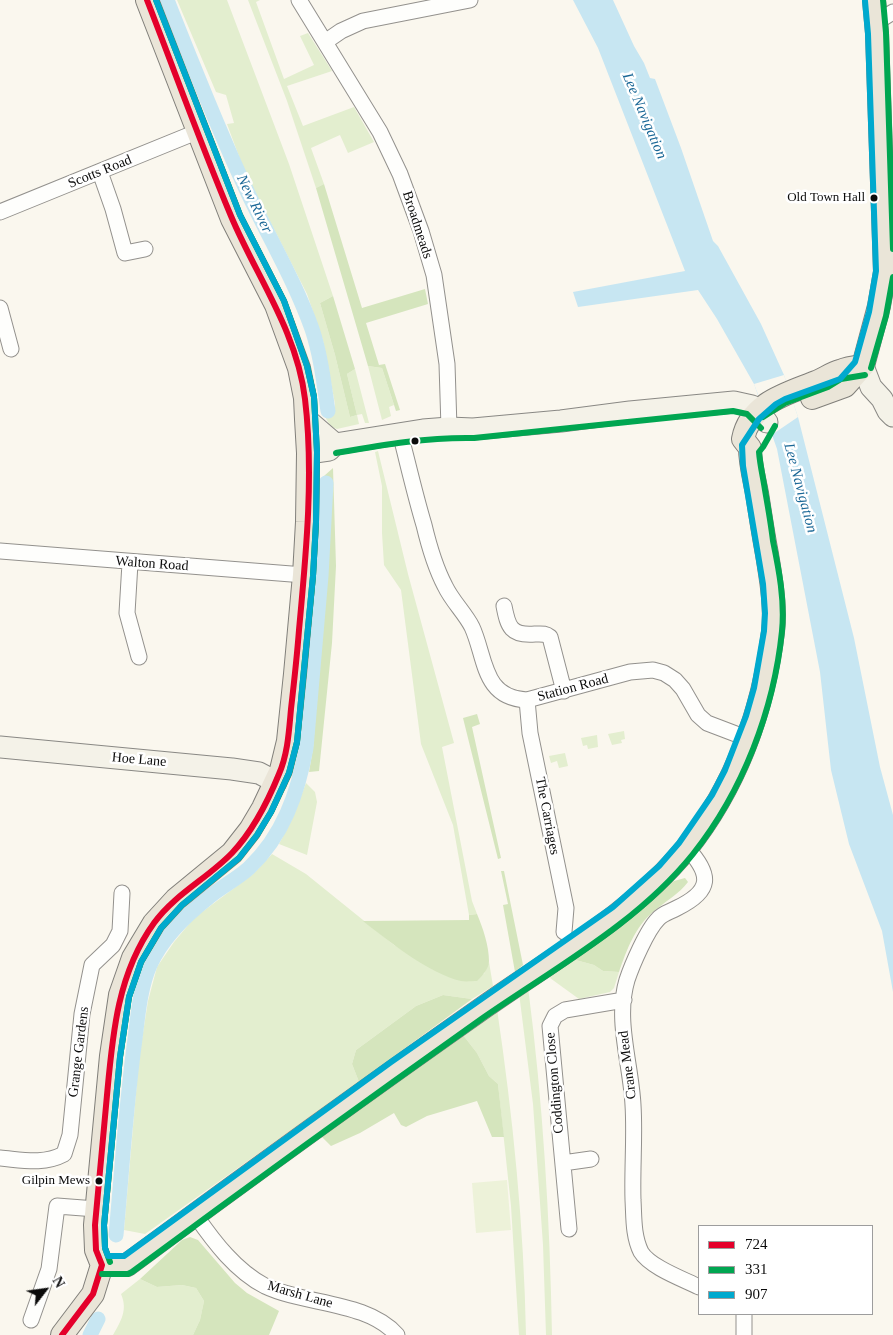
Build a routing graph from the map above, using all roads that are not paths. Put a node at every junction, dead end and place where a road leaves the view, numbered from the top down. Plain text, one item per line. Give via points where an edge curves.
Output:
1 (148, 0) edge
2 (299, 0) edge
3 (470, 0) edge
4 (874, 0) edge
5 (885, 17) edge
6 (325, 42) junction
7 (199, 130) junction
8 (100, 172) junction
9 (0, 212) edge
10 (145, 249) dead end
11 (889, 272) edge
12 (0, 308) edge
13 (11, 349) dead end
14 (863, 366) junction
15 (893, 397) edge
16 (763, 416) junction
17 (893, 416) edge
18 (306, 419) junction
19 (449, 428) junction
20 (400, 434) junction
21 (335, 444) junction
22 (308, 453) junction
23 (0, 551) edge
24 (130, 563) junction
25 (304, 576) junction
26 (504, 606) dead end
27 (139, 657) dead end
28 (564, 691) junction
29 (527, 700) junction
30 (749, 739) junction
31 (0, 747) edge
32 (276, 782) junction
33 (687, 848) junction
34 (122, 894) dead end
35 (568, 939) junction
36 (624, 1000) junction
37 (0, 1158) edge
38 (591, 1159) dead end
39 (563, 1163) junction
40 (96, 1209) junction
41 (196, 1216) junction
42 (569, 1229) dead end
43 (102, 1265) junction
44 (698, 1286) edge
45 (744, 1315) edge
46 (31, 1320) dead end
47 (62, 1335) edge
48 (397, 1335) edge
49 (744, 1335) edge

1 - 7 main road
2 - 6 street, Broadmeads
3 - 6 street via 363,21
4 - 5 main road
5 - 11 main road
6 - 19 street, Broadmeads via 380,132 421,231 434,275 447,364
7 - 8 street, Scotts Road
7 - 18 main road via 232,219 290,339 299,368
8 - 9 street, Scotts Road
8 - 10 street via 125,254
11 - 14 main road
12 - 13 street
14 - 15 street via 882,376
14 - 16 main road via 838,371 792,398 768,402
14 - 17 street via 871,387
16 - 19 street via 745,403 734,402 561,421
16 - 30 main road via 752,418 743,439 750,448 774,609 763,689
18 - 21 street
18 - 22 main road
19 - 20 street
20 - 21 street
20 - 29 street, Station Road via 430,547 444,586 472,627 491,682 508,695
21 - 22 street via 329,450
22 - 25 main road
23 - 24 street, Walton Road
24 - 25 street, Walton Road
24 - 27 street via 127,614
25 - 32 main road via 288,741
26 - 28 street via 507,624 514,631 550,637
28 - 29 street, Station Road
28 - 30 street, Station Road via 630,672 659,671 676,680 698,715 708,723
29 - 35 street, The Carriages via 530,732 566,908
30 - 33 main road via 725,789
31 - 32 street, Hoe Lane via 242,770 259,773
32 - 40 main road via 250,830 232,853 176,899 154,923 133,958 120,995 111,1056
33 - 35 main road via 662,876 606,923
33 - 36 street, Crane Mead via 704,869 704,885 690,900 656,920 627,981
34 - 37 street, Grange Gardens via 120,931 113,945 92,965 82,1014 70,1135 64,1154 52,1160
35 - 41 main road via 489,1004
36 - 39 street, Coddington Close via 565,1010 551,1021
36 - 44 street, Crane Mead via 623,1024 633,1105 633,1211 638,1245 654,1264
38 - 39 street
39 - 42 street, Coddington Close
40 - 43 main road via 96,1250
40 - 46 street via 57,1206 48,1269
41 - 43 main road via 127,1265
41 - 48 street, Marsh Lane via 249,1277 278,1291 375,1318
43 - 47 main road via 93,1294
45 - 49 street

